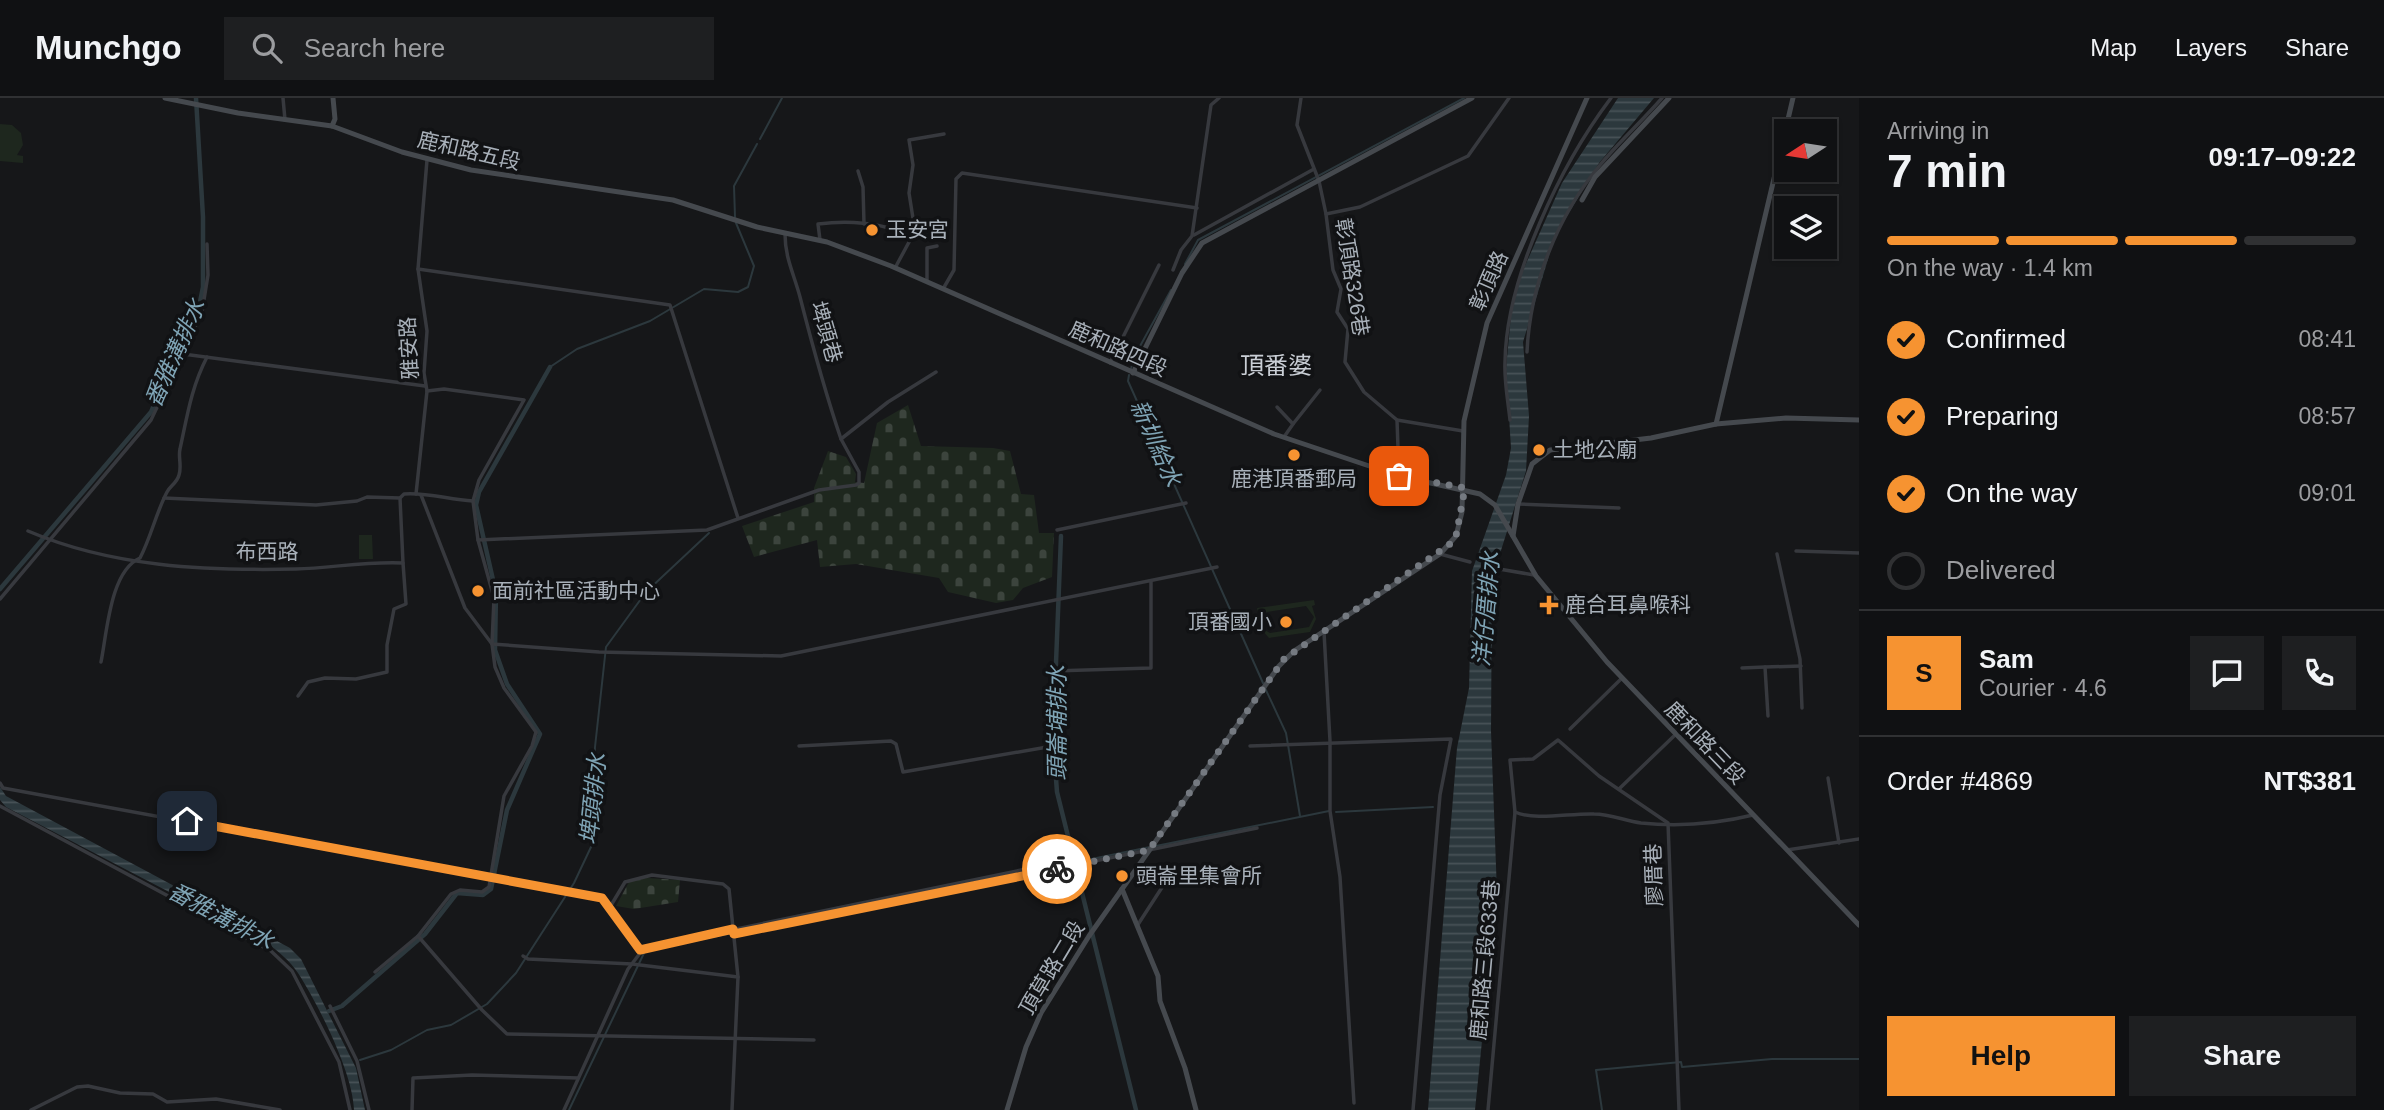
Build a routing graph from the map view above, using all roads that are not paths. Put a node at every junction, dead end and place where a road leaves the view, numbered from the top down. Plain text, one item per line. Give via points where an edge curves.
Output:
1 (165, 98) edge
2 (283, 98) edge
3 (333, 98) edge
4 (1219, 98) edge
5 (1301, 98) edge
6 (1472, 98) edge
7 (1508, 98) edge
8 (1587, 98) edge
9 (1611, 98) edge
10 (1662, 98) edge
11 (1669, 98) edge
12 (1793, 98) edge
13 (285, 120) junction
14 (332, 126) junction
15 (944, 134) dead end
16 (427, 160) junction
17 (858, 171) dead end
18 (1317, 175) junction
19 (1582, 200) dead end
20 (1197, 208) junction
21 (1326, 214) junction
22 (734, 220) joint
23 (864, 224) junction
24 (785, 234) junction
25 (1192, 236) junction
26 (912, 237) junction
27 (820, 241) junction
28 (207, 244) dead end
29 (937, 246) dead end
30 (1158, 265) dead end
31 (895, 268) junction
32 (418, 269) junction
33 (1173, 270) dead end
34 (928, 283) junction
35 (943, 289) junction
36 (1527, 352) dead end
37 (183, 354) junction
38 (207, 357) junction
39 (1110, 363) junction
40 (936, 372) dead end
41 (1133, 373) junction
42 (426, 388) junction
43 (1320, 390) dead end
44 (1277, 407) dead end
45 (1397, 420) junction
46 (1510, 420) dead end
47 (1859, 420) edge
48 (1293, 424) junction
49 (1716, 424) junction
50 (1463, 431) junction
51 (1283, 438) junction
52 (841, 439) junction
53 (1399, 476) junction
54 (1465, 488) junction
55 (419, 494) junction
56 (164, 498) junction
57 (400, 498) junction
58 (472, 501) junction
59 (1489, 501) joint
60 (1186, 503) dead end
61 (1518, 504) junction
62 (1619, 508) dead end
63 (738, 518) junction
64 (1058, 530) dead end
65 (28, 531) dead end
66 (1513, 537) junction
67 (478, 540) junction
68 (48, 541) junction
69 (1796, 551) dead end
70 (1440, 554) junction
71 (1777, 554) dead end
72 (1859, 554) edge
73 (133, 561) junction
74 (1470, 562) dead end
75 (403, 563) junction
76 (1217, 567) dead end
77 (1499, 569) dead end
78 (1536, 576) junction
79 (1151, 581) junction
80 (0, 599) edge
81 (1324, 632) junction
82 (492, 644) junction
83 (102, 662) dead end
84 (1801, 666) junction
85 (1765, 667) junction
86 (1742, 668) dead end
87 (1053, 671) dead end
88 (1622, 678) junction
89 (298, 696) dead end
90 (1802, 708) dead end
91 (1768, 716) dead end
92 (1570, 729) dead end
93 (1675, 735) junction
94 (1330, 741) junction
95 (799, 746) dead end
96 (1052, 746) dead end
97 (1250, 746) dead end
98 (1828, 779) dead end
99 (0, 783) edge
100 (1619, 789) junction
101 (0, 806) edge
102 (1515, 812) junction
103 (1753, 815) junction
104 (1668, 824) junction
105 (1257, 828) dead end
106 (1859, 839) edge
107 (1839, 843) junction
108 (1149, 850) junction
109 (1787, 850) junction
110 (1070, 860) dead end
111 (1220, 868) dead end
112 (492, 876) junction
113 (1122, 889) junction
114 (610, 907) junction
115 (1859, 925) edge
116 (1137, 926) junction
117 (734, 932) junction
118 (419, 937) junction
119 (640, 950) junction
120 (525, 958) dead end
121 (632, 964) junction
122 (375, 972) dead end
123 (738, 977) junction
124 (330, 1006) dead end
125 (599, 1035) junction
126 (735, 1039) junction
127 (814, 1040) dead end
128 (579, 1078) junction
129 (1354, 1103) dead end
130 (31, 1110) edge
131 (280, 1110) edge
132 (350, 1110) edge
133 (369, 1110) edge
134 (412, 1110) edge
135 (565, 1110) edge
136 (733, 1110) edge
137 (1007, 1110) edge
138 (1196, 1110) edge
139 (1413, 1110) edge
140 (1488, 1110) edge
141 (1679, 1110) edge

1 - 13 street, 鹿和路五段
2 - 13 street
3 - 14 street
4 - 20 street via 1212,103
5 - 18 street, 彰頂路326巷 via 1297,125
6 - 18 street
7 - 21 street via 1468,156 1360,207
8 - 50 street, 彰頂路 via 1487,323
9 - 46 street via 1570,159 1519,276 1504,359
10 - 36 street via 1601,164 1555,237 1536,287
11 - 19 street via 1595,177
12 - 49 street
13 - 14 street, 鹿和路五段
14 - 16 street, 鹿和路五段
15 - 26 street via 909,140
16 - 22 street, 鹿和路五段 via 539,183 673,200
16 - 32 street, 雅安路
17 - 23 street
18 - 21 street, 彰頂路326巷
18 - 25 street
18 - 41 street via 1197,248
20 - 25 street
20 - 35 street via 962,173 956,179 954,270
21 - 45 street, 彰頂路326巷 via 1333,270 1341,289 1337,312 1348,329 1345,362 1364,392
22 - 24 street, 鹿和路四段
23 - 26 street via 897,228
23 - 27 street via 818,224
24 - 27 street, 鹿和路四段
24 - 52 street, 埤頭巷 via 786,260
25 - 33 street
26 - 31 street
27 - 31 street, 鹿和路四段
28 - 37 street via 205,298
29 - 34 street via 927,248
30 - 39 street
31 - 34 street, 鹿和路四段
32 - 42 street, 雅安路 via 427,331
32 - 63 street via 670,305
34 - 35 street, 鹿和路四段
35 - 39 street, 鹿和路四段
37 - 38 street
37 - 68 street via 151,420
38 - 42 street
38 - 56 street via 193,384 179,476
39 - 41 street, 鹿和路四段
40 - 52 street
41 - 51 street, 鹿和路四段
42 - 55 street, 雅安路
42 - 58 street via 524,400
43 - 48 street
44 - 48 street
45 - 50 street
45 - 53 street
47 - 49 street via 1786,418
48 - 51 street
49 - 61 street via 1651,438 1550,450 1532,464
50 - 54 street, 彰頂路
51 - 53 street, 鹿和路四段
52 - 63 street, 埤頭巷 via 859,472 859,483
53 - 54 street, 鹿和路四段
54 - 59 street, 鹿和路四段
54 - 70 street, 彰頂路 via 1456,536
55 - 57 street
55 - 58 street
55 - 82 street, 雅安路 via 466,608
56 - 57 street via 316,505 367,497
56 - 73 street via 142,554
57 - 75 street
58 - 67 street
59 - 66 street, 鹿和路三段
60 - 64 street
61 - 62 street
61 - 66 street
63 - 67 street via 707,530
65 - 68 street, 布西路
66 - 78 street, 鹿和路三段
67 - 82 street via 495,598
68 - 73 street, 布西路
68 - 80 street
69 - 72 street
70 - 74 street
70 - 81 street, 頂草路二段
71 - 84 street
73 - 75 street, 布西路 via 298,569
73 - 83 street via 113,592
75 - 89 street via 406,604 394,609 387,672 308,682
76 - 79 street
77 - 78 street
78 - 88 street, 鹿和路三段
79 - 82 street via 781,656 599,652
79 - 87 street via 1151,668
81 - 94 street
81 - 108 street, 頂草路二段 via 1289,654
82 - 112 street via 504,688 536,733 504,796
84 - 85 street
84 - 90 street
85 - 86 street
85 - 91 street
88 - 92 street
88 - 93 street, 鹿和路三段
93 - 100 street
93 - 103 street, 鹿和路三段
94 - 97 street
94 - 129 street via 1330,811 1339,866
94 - 139 street via 1451,738 1440,795
95 - 96 street via 891,741 896,744 903,772
98 - 107 street
99 - 112 street via 3,788
100 - 102 street, 鹿和路三段633巷 via 1558,740 1533,759 1510,760
100 - 104 street
101 - 132 street via 287,963 339,1062
102 - 104 street via 1532,818 1609,814 1641,823
102 - 140 street, 鹿和路三段633巷
103 - 104 street via 1709,826
103 - 109 street, 鹿和路三段
104 - 141 street, 廖厝巷
105 - 108 street
106 - 107 street
107 - 109 street
108 - 113 street, 頂草路二段
108 - 117 street
109 - 115 street, 鹿和路三段
110 - 117 street
111 - 116 street via 1172,872
112 - 114 street via 602,898
112 - 118 street via 485,891 451,894
113 - 116 street
113 - 137 street, 頂草路二段 via 1041,1013
114 - 117 street via 625,882 652,875 723,884 729,889
114 - 119 street
116 - 138 street via 1158,976 1160,1001
117 - 119 street
117 - 123 street
118 - 122 street
118 - 125 street via 507,1034
119 - 121 street
120 - 121 street
121 - 123 street
121 - 125 street
123 - 126 street
124 - 133 street via 357,1061
125 - 126 street
125 - 128 street
126 - 127 street
126 - 136 street
128 - 134 street via 413,1078
128 - 135 street
130 - 131 street via 88,1086 153,1094 167,1102 216,1099

